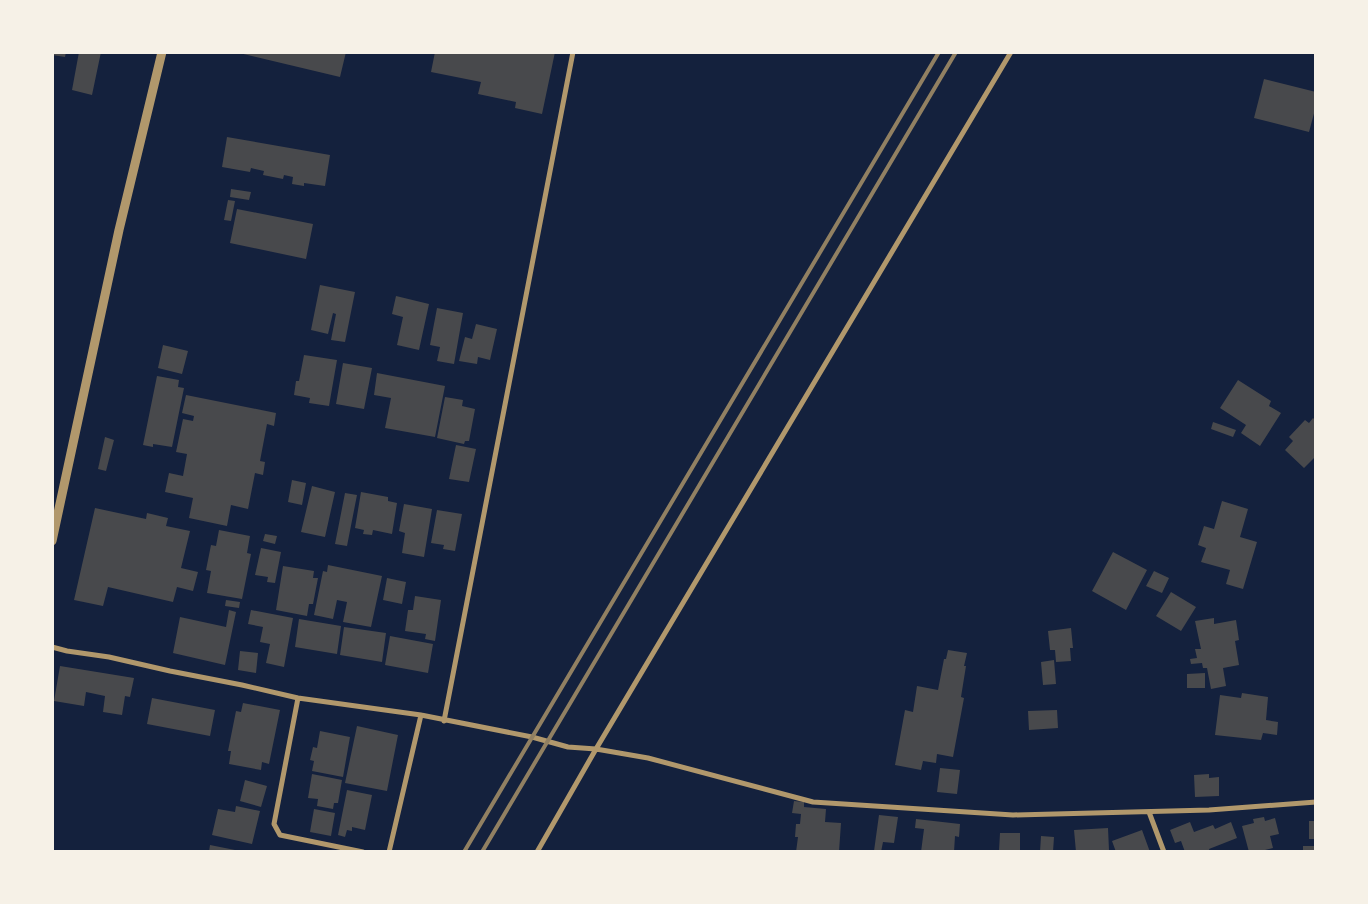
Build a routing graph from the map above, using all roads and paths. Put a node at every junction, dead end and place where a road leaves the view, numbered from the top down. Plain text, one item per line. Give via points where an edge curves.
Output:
1 (162, 52) edge
2 (573, 52) edge
3 (1011, 52) edge
4 (52, 541) edge
5 (52, 647) edge
6 (298, 698) junction
7 (421, 715) junction
8 (444, 721) junction
9 (596, 749) junction
10 (1316, 802) edge
11 (1149, 812) junction
12 (363, 852) edge
13 (390, 852) edge
14 (537, 852) edge
15 (1164, 852) edge

1 - 4 street via 119,230
2 - 8 street
3 - 9 street
5 - 6 street
6 - 7 street
6 - 12 street via 274,824 280,835
7 - 8 street
7 - 13 street
8 - 9 street via 568,747
9 - 11 street via 648,758 813,802 1013,815
9 - 14 street
10 - 11 street
11 - 15 street

